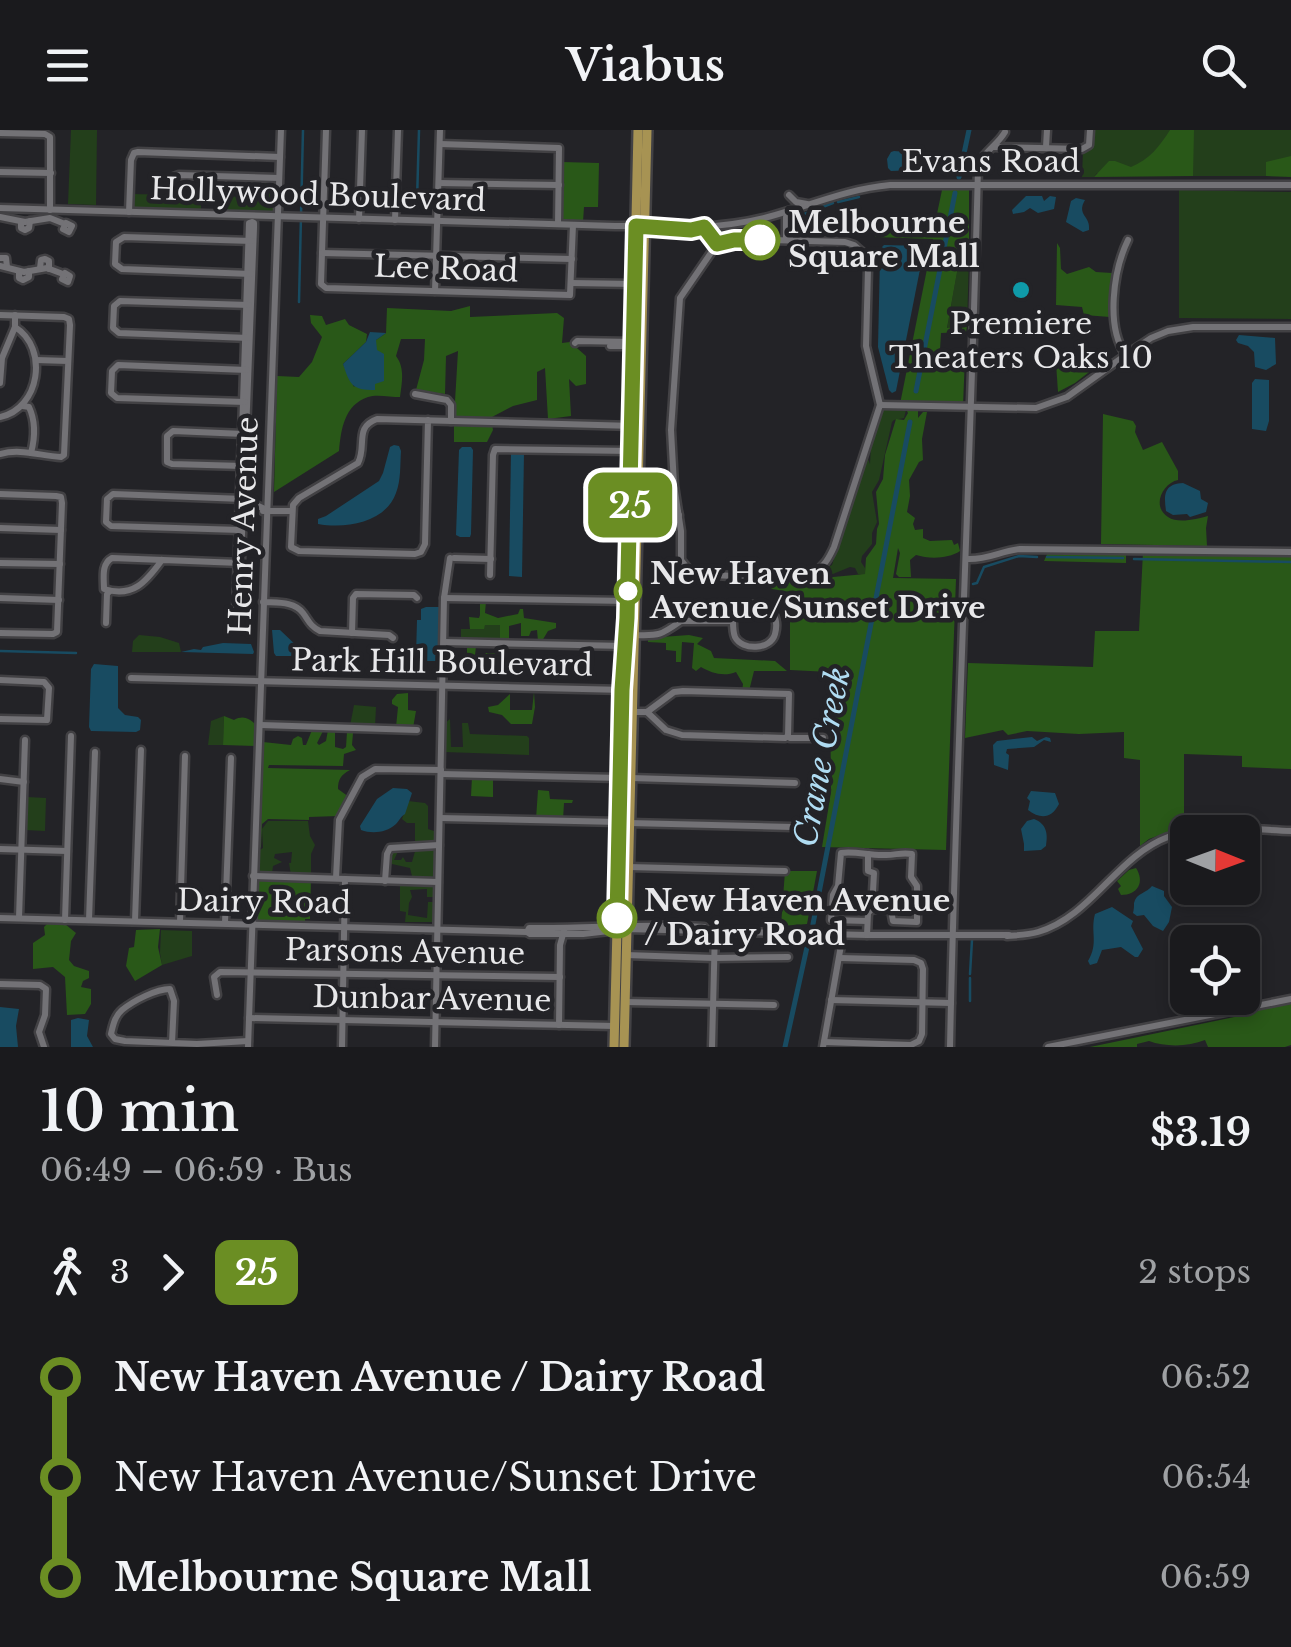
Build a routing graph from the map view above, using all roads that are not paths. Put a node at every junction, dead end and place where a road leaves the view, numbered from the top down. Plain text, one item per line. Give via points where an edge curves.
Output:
1 (281, 130) edge
2 (326, 130) edge
3 (362, 130) edge
4 (398, 130) edge
5 (440, 130) edge
6 (638, 130) edge
7 (647, 130) edge
8 (1047, 130) edge
9 (1090, 130) edge
10 (1005, 131) edge
11 (0, 132) edge
12 (440, 144) junction
13 (1005, 146) junction
14 (992, 147) junction
15 (1046, 148) junction
16 (280, 156) junction
17 (0, 172) edge
18 (51, 174) junction
19 (171, 178) dead end
20 (279, 178) junction
21 (438, 182) junction
22 (559, 185) junction
23 (977, 186) junction
24 (1291, 186) edge
25 (789, 195) dead end
26 (808, 204) junction
27 (50, 210) junction
28 (789, 210) junction
29 (3, 212) edge
30 (129, 212) junction
31 (770, 216) junction
32 (278, 217) junction
33 (323, 218) junction
34 (359, 219) junction
35 (395, 220) junction
36 (437, 221) junction
37 (65, 224) dead end
38 (558, 224) junction
39 (573, 224) junction
40 (640, 226) junction
41 (786, 230) junction
42 (788, 240) junction
43 (1128, 240) dead end
44 (322, 253) junction
45 (436, 256) junction
46 (0, 258) edge
47 (572, 259) junction
48 (4, 267) edge
49 (63, 274) dead end
50 (250, 274) junction
51 (571, 282) junction
52 (634, 283) junction
53 (435, 291) junction
54 (644, 293) junction
55 (249, 306) junction
56 (0, 315) edge
57 (15, 315) junction
58 (15, 327) junction
59 (1291, 327) edge
60 (248, 338) junction
61 (637, 344) junction
62 (1128, 353) junction
63 (36, 360) junction
64 (68, 361) junction
65 (246, 370) junction
66 (0, 383) edge
67 (415, 394) dead end
68 (245, 402) junction
69 (880, 405) junction
70 (24, 406) junction
71 (970, 408) junction
72 (0, 417) edge
73 (428, 420) junction
74 (451, 421) junction
75 (636, 426) junction
76 (244, 434) junction
77 (631, 451) junction
78 (31, 453) junction
79 (0, 454) edge
80 (243, 466) junction
81 (0, 494) edge
82 (241, 502) junction
83 (267, 510) junction
84 (292, 511) junction
85 (634, 513) junction
86 (678, 513) junction
87 (0, 528) edge
88 (61, 530) junction
89 (240, 530) junction
90 (1291, 552) edge
91 (491, 559) junction
92 (966, 559) junction
93 (162, 560) junction
94 (0, 562) edge
95 (239, 563) junction
96 (60, 564) junction
97 (490, 575) dead end
98 (110, 591) junction
99 (0, 598) edge
100 (417, 598) dead end
101 (444, 598) junction
102 (59, 600) junction
103 (628, 601) junction
104 (264, 602) junction
105 (627, 618) junction
106 (734, 621) junction
107 (106, 622) dead end
108 (0, 632) edge
109 (352, 633) junction
110 (635, 635) junction
111 (393, 638) dead end
112 (444, 642) junction
113 (625, 646) junction
114 (633, 660) junction
115 (132, 678) dead end
116 (0, 680) edge
117 (262, 681) junction
118 (444, 686) junction
119 (627, 691) junction
120 (631, 712) junction
121 (647, 712) junction
122 (0, 720) edge
123 (260, 725) junction
124 (418, 730) dead end
125 (71, 736) dead end
126 (788, 736) junction
127 (824, 738) dead end
128 (25, 740) dead end
129 (141, 750) dead end
130 (95, 752) dead end
131 (186, 756) dead end
132 (231, 758) dead end
133 (441, 772) junction
134 (623, 774) junction
135 (0, 779) edge
136 (24, 782) junction
137 (795, 783) dead end
138 (440, 818) junction
139 (624, 822) junction
140 (792, 828) dead end
141 (1291, 831) edge
142 (439, 845) junction
143 (0, 849) edge
144 (21, 850) junction
145 (67, 850) junction
146 (868, 854) junction
147 (623, 866) junction
148 (785, 871) dead end
149 (253, 876) junction
150 (341, 879) junction
151 (385, 881) junction
152 (438, 882) junction
153 (872, 910) junction
154 (0, 918) edge
155 (18, 918) junction
156 (65, 920) junction
157 (90, 920) junction
158 (135, 921) junction
159 (180, 922) junction
160 (867, 922) junction
161 (225, 924) junction
162 (251, 924) junction
163 (345, 926) junction
164 (622, 928) junction
165 (437, 929) junction
166 (715, 930) junction
167 (564, 932) junction
168 (843, 934) junction
169 (867, 935) junction
170 (951, 936) junction
171 (626, 954) junction
172 (714, 958) junction
173 (788, 958) dead end
174 (840, 958) junction
175 (250, 972) junction
176 (344, 973) junction
177 (436, 975) junction
178 (560, 978) junction
179 (0, 984) edge
180 (616, 986) junction
181 (216, 995) dead end
182 (1291, 999) edge
183 (831, 1000) junction
184 (624, 1002) junction
185 (923, 1003) junction
186 (951, 1003) junction
187 (713, 1006) junction
188 (774, 1006) dead end
189 (248, 1018) junction
190 (343, 1020) junction
191 (436, 1022) junction
192 (560, 1024) junction
193 (615, 1026) junction
194 (172, 1043) junction
195 (624, 1043) edge
196 (248, 1044) edge
197 (824, 1044) edge
198 (44, 1047) edge
199 (342, 1047) edge
200 (435, 1047) edge
201 (614, 1047) edge
202 (712, 1047) edge
203 (950, 1047) edge
204 (1048, 1047) edge

1 - 16 street, Henry Avenue
2 - 33 street
3 - 34 street
4 - 35 street
5 - 12 street
6 - 40 main road
7 - 40 main road
8 - 15 street
9 - 15 street via 1086,148
10 - 13 street
10 - 14 street
11 - 18 street via 48,135
12 - 21 street
12 - 22 street via 558,148
13 - 14 street
13 - 15 street
14 - 23 street via 980,160
16 - 20 street, Henry Avenue
16 - 30 street via 134,153
17 - 18 street
18 - 27 street
19 - 20 street
20 - 32 street, Henry Avenue
21 - 22 street
21 - 36 street
22 - 38 street
23 - 24 street, Evans Road
23 - 26 street, Evans Road via 879,186
23 - 71 street
25 - 26 street
26 - 28 street, Evans Road
27 - 29 street, Hollywood Boulevard
27 - 30 street, Hollywood Boulevard
28 - 31 street, Evans Road
28 - 41 street
28 - 42 street
29 - 37 street via 21,222 46,218
30 - 32 street, Hollywood Boulevard
31 - 40 street, Evans Road via 691,230
31 - 41 street
32 - 33 street, Hollywood Boulevard
32 - 83 street, Henry Avenue
33 - 34 street, Hollywood Boulevard
33 - 44 street
34 - 35 street, Hollywood Boulevard
35 - 36 street, Hollywood Boulevard
36 - 38 street, Hollywood Boulevard
36 - 45 street
38 - 39 street, Hollywood Boulevard
39 - 40 street, Hollywood Boulevard
39 - 47 street
40 - 52 main road
40 - 54 main road
41 - 42 street
42 - 69 street via 845,242 862,252 868,268 866,346
42 - 86 street via 717,244 680,298 672,430
43 - 62 street via 1113,320
44 - 45 street
44 - 53 street, Lee Road via 322,286
45 - 47 street
45 - 53 street
46 - 48 street via 6,258
47 - 51 street
48 - 49 street
50 - 50 street via 251,241 116,242 115,264 122,269
50 - 55 street
51 - 52 street
51 - 53 street, Lee Road via 570,295
52 - 54 main road
52 - 61 main road
54 - 61 main road
55 - 60 street
55 - 60 street via 120,301 113,328
56 - 57 street
57 - 58 street
57 - 64 street via 68,319
58 - 63 street
58 - 66 street
59 - 62 street via 1193,326 1151,338
60 - 65 street
61 - 61 street via 577,341 574,344 577,346
61 - 75 main road
62 - 71 street via 1049,405
63 - 64 street
63 - 70 street
64 - 78 street via 64,455
65 - 68 street
65 - 68 street via 118,365 111,393
67 - 74 street via 447,400
68 - 76 street
69 - 71 street
69 - 86 street via 834,547 810,574 689,570 680,555
70 - 72 street
70 - 78 street via 34,422
71 - 92 street
73 - 74 street
73 - 84 street via 367,423 358,463 300,498
73 - 84 street via 421,552 294,550
74 - 75 street
75 - 77 main road
75 - 85 main road
76 - 80 street
76 - 80 street via 166,436 172,464
77 - 85 main road
77 - 91 street via 496,449
78 - 79 street
80 - 82 street
81 - 88 street via 61,497
82 - 83 street
82 - 89 street
82 - 89 street via 113,494 106,522
83 - 84 street
83 - 104 street, Henry Avenue
85 - 86 street
85 - 103 main road
85 - 110 main road
87 - 88 street
88 - 96 street
89 - 95 street
90 - 92 street via 1020,549
91 - 97 street
91 - 101 street via 452,558
92 - 170 street
93 - 95 street
93 - 98 street via 132,591
93 - 98 street via 109,559 104,589
94 - 96 street
95 - 95 street via 236,611 239,612
96 - 102 street
98 - 107 street
99 - 102 street
100 - 109 street via 356,594
101 - 103 street
101 - 112 street
102 - 108 street via 58,632
103 - 105 main road
104 - 109 street via 296,607 320,631
104 - 117 street, Henry Avenue
105 - 110 main road
105 - 113 main road
106 - 106 street via 742,607 765,606 775,616 776,632 764,646 744,645
106 - 110 street via 681,620 658,636
109 - 111 street
110 - 114 main road
112 - 113 street
112 - 118 street
113 - 114 main road
113 - 119 main road
114 - 119 main road
115 - 117 street, Park Hill Boulevard
116 - 122 street via 50,688 47,720
117 - 118 street, Park Hill Boulevard
117 - 123 street, Henry Avenue
118 - 119 street, Park Hill Boulevard
118 - 133 street
119 - 120 main road
119 - 134 main road
120 - 121 street
120 - 134 main road
121 - 126 street via 682,736
121 - 126 street via 674,692 789,694
123 - 124 street
123 - 149 street, Henry Avenue
125 - 145 street
126 - 127 street
128 - 136 street
129 - 158 street
130 - 157 street
131 - 159 street
132 - 161 street
133 - 134 street
133 - 138 street
133 - 150 street via 386,768 362,778 339,820
134 - 137 street
134 - 139 main road
134 - 139 main road via 629,792
135 - 136 street
136 - 144 street
138 - 139 street
138 - 142 street
139 - 140 street
139 - 147 main road
141 - 170 street, Dairy Road via 1194,830 1167,837 1129,861 1063,921 1009,936
142 - 151 street via 390,848
142 - 152 street
143 - 144 street
144 - 145 street
144 - 155 street
145 - 156 street
146 - 153 street
146 - 153 street via 912,854 918,886 917,922 893,921 891,910
146 - 160 street via 842,853 832,920
147 - 148 street
147 - 164 main road
147 - 164 main road
149 - 150 street
149 - 162 street, Henry Avenue
150 - 151 street
150 - 163 street
151 - 152 street
152 - 165 street
153 - 160 street
154 - 155 street, Dairy Road
155 - 156 street, Dairy Road
156 - 157 street, Dairy Road
157 - 158 street, Dairy Road
158 - 159 street, Dairy Road
159 - 161 street, Dairy Road
160 - 169 street
161 - 162 street, Dairy Road
162 - 163 street, Dairy Road
162 - 175 street, Henry Avenue
163 - 165 street, Dairy Road
163 - 176 street
164 - 166 street, Dairy Road
164 - 167 street, Dairy Road
164 - 171 main road
164 - 180 main road
165 - 167 street, Dairy Road
165 - 177 street
166 - 168 street, Dairy Road
166 - 172 street
167 - 178 street
168 - 169 street, Dairy Road
168 - 174 street
169 - 170 street, Dairy Road
170 - 186 street
171 - 172 street
171 - 184 main road
172 - 173 street
172 - 187 street
174 - 183 street
174 - 185 street via 914,960 923,969
175 - 176 street, Parsons Avenue
175 - 181 street via 216,974
175 - 189 street, Henry Avenue
176 - 177 street, Parsons Avenue
176 - 190 street
177 - 178 street, Parsons Avenue
177 - 191 street
178 - 192 street
179 - 198 street via 46,990 39,1032
180 - 184 main road
180 - 193 main road
182 - 204 street
183 - 185 street
183 - 197 street
184 - 187 street
184 - 195 main road
185 - 186 street
185 - 197 street via 922,1034 912,1045
186 - 203 street
187 - 188 street
187 - 202 street
189 - 190 street, Dunbar Avenue
189 - 196 street, Henry Avenue
190 - 191 street, Dunbar Avenue
190 - 199 street
191 - 192 street, Dunbar Avenue
191 - 200 street
192 - 193 street, Dunbar Avenue
193 - 195 main road
193 - 201 main road
194 - 194 street via 170,989 118,1012 111,1034 120,1041
194 - 196 street

